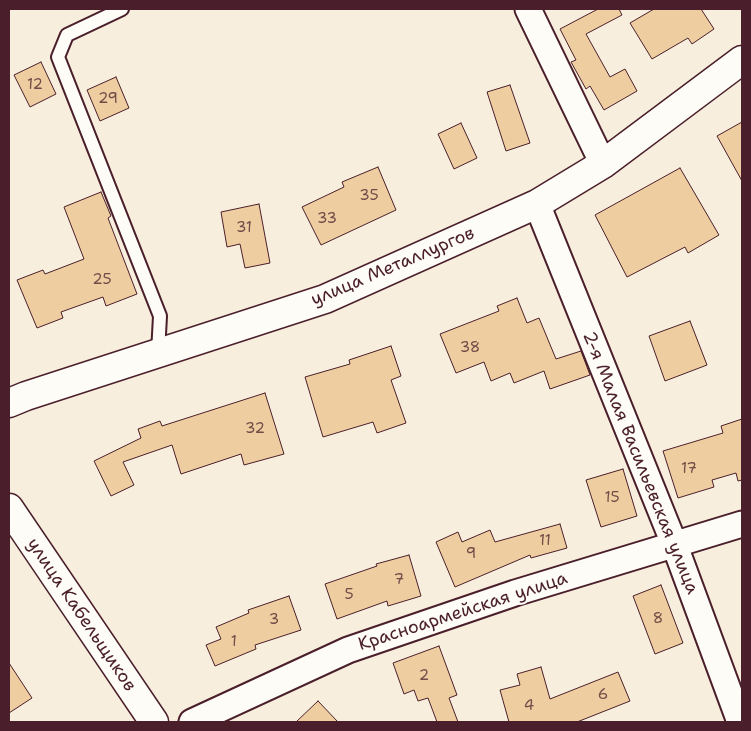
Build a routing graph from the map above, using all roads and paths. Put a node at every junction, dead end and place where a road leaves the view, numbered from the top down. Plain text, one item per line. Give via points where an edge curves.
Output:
1 (122, 9) edge
2 (528, 9) edge
3 (742, 60) edge
4 (603, 164) junction
5 (537, 204) junction
6 (158, 353) junction
7 (9, 402) edge
8 (9, 508) edge
9 (742, 524) edge
10 (675, 546) junction
11 (154, 722) edge
12 (192, 722) edge
13 (740, 722) edge

1 - 6 lane via 67,35 58,57 160,316
2 - 4 street
3 - 4 main road, улица Металлургов
4 - 5 main road, улица Металлургов
5 - 6 main road, улица Металлургов via 325,299
5 - 10 street, 2-я Малая Васильевская улица
6 - 7 main road, улица Металлургов
8 - 11 main road, улица Кабельщиков
9 - 10 street, Красноармейская улица
10 - 12 street, Красноармейская улица via 514,593 348,650
10 - 13 street, 2-я Малая Васильевская улица

